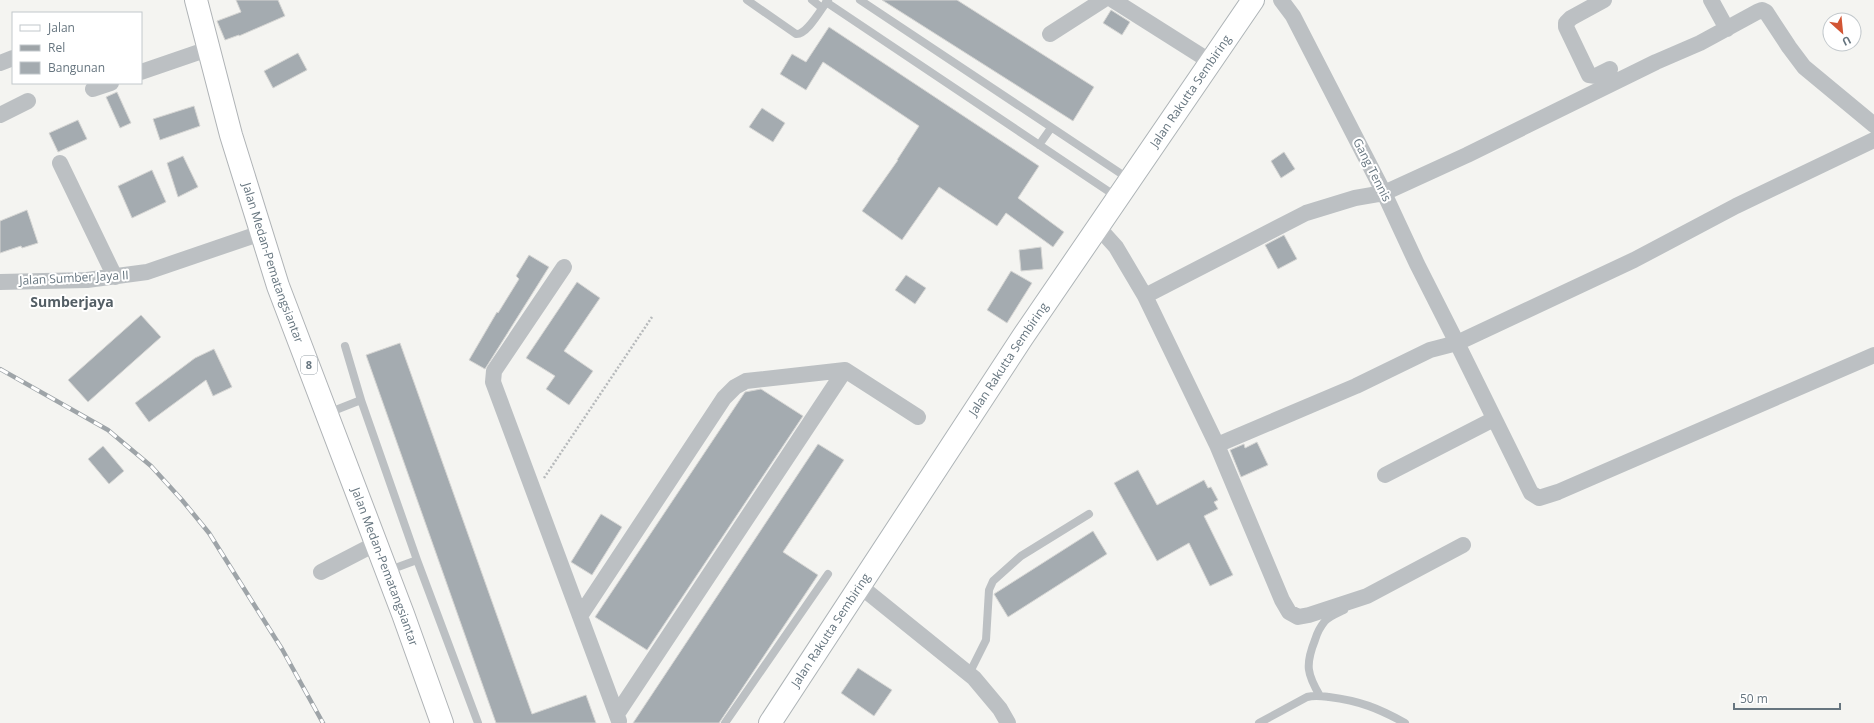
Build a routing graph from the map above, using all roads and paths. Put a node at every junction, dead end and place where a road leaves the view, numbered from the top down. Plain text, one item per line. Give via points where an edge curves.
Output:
1 (196, 0) edge
2 (747, 0) edge
3 (812, 0) edge
4 (860, 0) edge
5 (1103, 0) edge
6 (1114, 0) edge
7 (1253, 0) edge
8 (1281, 0) edge
9 (1604, 0) edge
10 (1711, 0) edge
11 (825, 3) edge
12 (1727, 29) junction
13 (1050, 34) dead end
14 (208, 49) junction
15 (12, 58) edge
16 (1211, 62) junction
17 (0, 63) edge
18 (1610, 69) dead end
19 (142, 72) edge
20 (108, 84) edge
21 (93, 89) dead end
22 (28, 101) dead end
23 (0, 115) edge
24 (1874, 125) edge
25 (1051, 128) junction
26 (1874, 140) edge
27 (1039, 145) junction
28 (60, 163) dead end
29 (1124, 189) junction
30 (1384, 193) junction
31 (1098, 227) junction
32 (261, 233) junction
33 (564, 267) dead end
34 (115, 277) junction
35 (0, 282) edge
36 (1145, 296) junction
37 (652, 317) dead end
38 (1457, 343) junction
39 (345, 346) dead end
40 (1874, 355) edge
41 (845, 370) junction
42 (362, 400) junction
43 (328, 413) junction
44 (918, 417) dead end
45 (1494, 420) junction
46 (1217, 445) junction
47 (1385, 475) dead end
48 (534, 493) junction
49 (1089, 514) dead end
50 (377, 543) junction
51 (1463, 545) dead end
52 (416, 560) junction
53 (387, 571) junction
54 (321, 572) dead end
55 (828, 574) dead end
56 (860, 586) junction
57 (1367, 596) junction
58 (580, 616) junction
59 (969, 674) junction
60 (1320, 696) junction
61 (618, 718) edge
62 (442, 723) edge
63 (478, 723) edge
64 (725, 723) edge
65 (770, 723) edge
66 (1008, 723) edge
67 (1259, 723) edge
68 (1405, 723) edge

1 - 14 main road, Jalan Medan-Pematangsiantar / 8
2 - 11 lane via 796,34 806,30
3 - 11 lane
4 - 25 lane
5 - 13 street
6 - 16 street
7 - 16 main road, Jalan Rakutta Sembiring
8 - 30 street, Gang Tennis via 1293,16
9 - 18 street via 1571,18 1566,26 1589,75 1596,76
10 - 12 street
11 - 27 lane
12 - 24 street via 1757,12 1766,12 1804,67
12 - 30 street
14 - 19 street
14 - 32 main road, Jalan Medan-Pematangsiantar / 8
15 - 17 street
16 - 29 main road, Jalan Rakutta Sembiring
20 - 21 street
22 - 23 street
25 - 27 lane
25 - 29 lane
26 - 38 street via 1748,200 1627,264
27 - 29 lane
28 - 34 street
29 - 31 main road, Jalan Rakutta Sembiring
30 - 36 street via 1355,198 1306,212
30 - 38 street, Gang Tennis
31 - 36 street via 1116,247
31 - 56 main road, Jalan Rakutta Sembiring via 1022,338
32 - 34 street, Jalan Sumber Jaya II via 147,272
32 - 43 main road, Jalan Medan-Pematangsiantar / 8 via 278,286
33 - 48 street via 494,371 493,382
34 - 35 street, Jalan Sumber Jaya II
36 - 46 street
37 - 48 path
38 - 45 street, Gang Tennis
38 - 46 street via 1430,350 1356,386
39 - 42 lane
40 - 45 street, Gang Tennis via 1544,498 1534,497 1531,493
41 - 44 street
41 - 58 street via 746,381 735,386 724,398
41 - 61 street
42 - 43 lane
42 - 52 lane
43 - 50 main road, Jalan Medan-Pematangsiantar / 8
45 - 47 street
46 - 57 street via 1289,612 1298,617 1309,615
48 - 58 street
49 - 59 lane via 1021,556 994,581 989,590 986,640
50 - 53 main road, Jalan Medan-Pematangsiantar / 8
50 - 54 street
51 - 57 street
52 - 53 lane
52 - 63 lane
53 - 62 main road, Jalan Medan-Pematangsiantar / 8
55 - 64 lane
56 - 59 street
56 - 65 main road, Jalan Rakutta Sembiring
57 - 60 lane via 1326,620 1319,628 1308,656 1308,667 1311,681
58 - 61 street
59 - 66 street via 1000,709
60 - 67 lane via 1307,697
60 - 68 lane via 1348,699 1376,707

